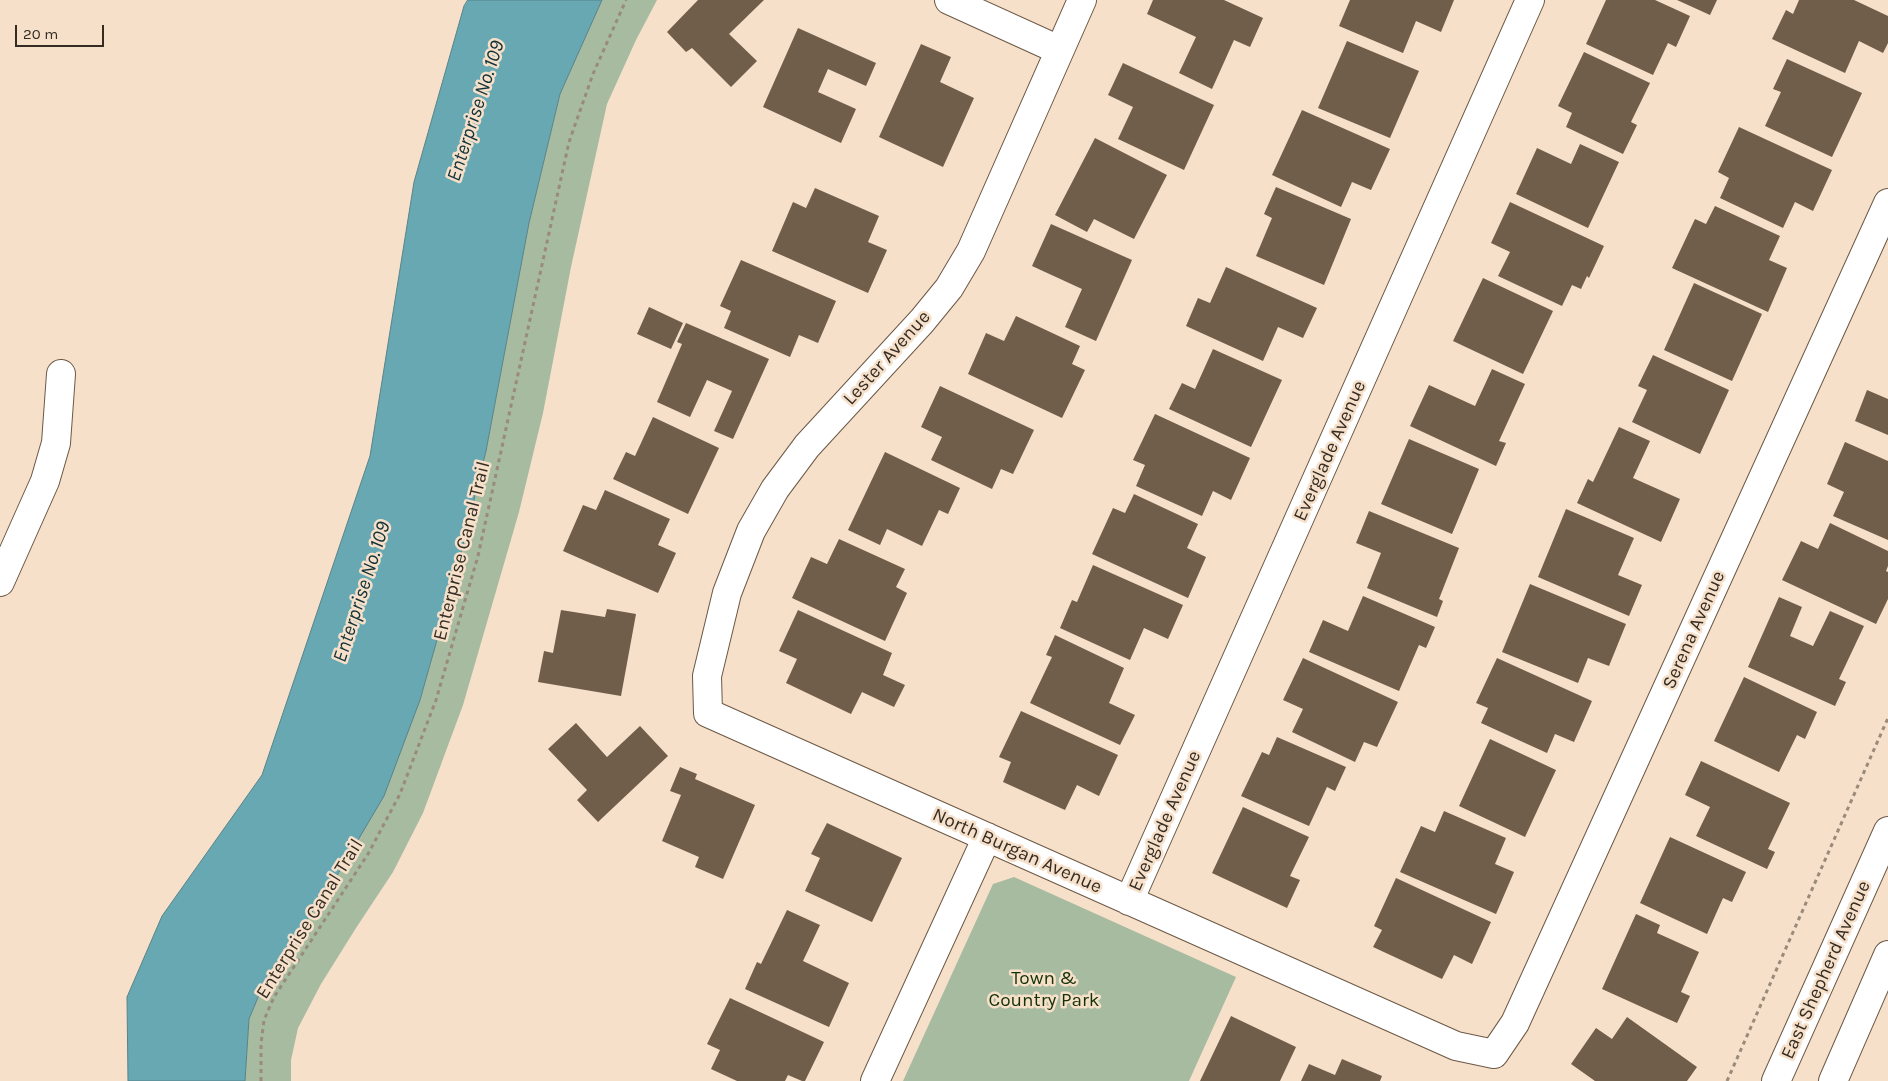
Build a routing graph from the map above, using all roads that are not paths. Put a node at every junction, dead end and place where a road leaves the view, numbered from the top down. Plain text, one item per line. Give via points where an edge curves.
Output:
1 (949, 0) edge
2 (1082, 0) edge
3 (1530, 0) edge
4 (1059, 50) junction
5 (1888, 202) edge
6 (61, 374) dead end
7 (0, 582) edge
8 (708, 713) joint
9 (1888, 831) edge
10 (987, 837) junction
11 (1129, 901) junction
12 (1888, 955) edge
13 (1494, 1054) joint
14 (876, 1081) edge
15 (1776, 1081) edge
16 (1833, 1081) edge

1 - 4 street
2 - 4 street, Lester Avenue
3 - 11 street, Everglade Avenue
4 - 8 street, Lester Avenue via 971,251 949,288 807,446 774,489 751,532 727,593 707,676
5 - 13 street, Serena Avenue via 1515,1023
6 - 7 street via 56,443 45,481
8 - 10 street, North Burgan Avenue
9 - 15 street, East Shepherd Avenue
10 - 11 street, North Burgan Avenue
10 - 14 street
11 - 13 street, North Burgan Avenue via 1456,1046
12 - 16 street

